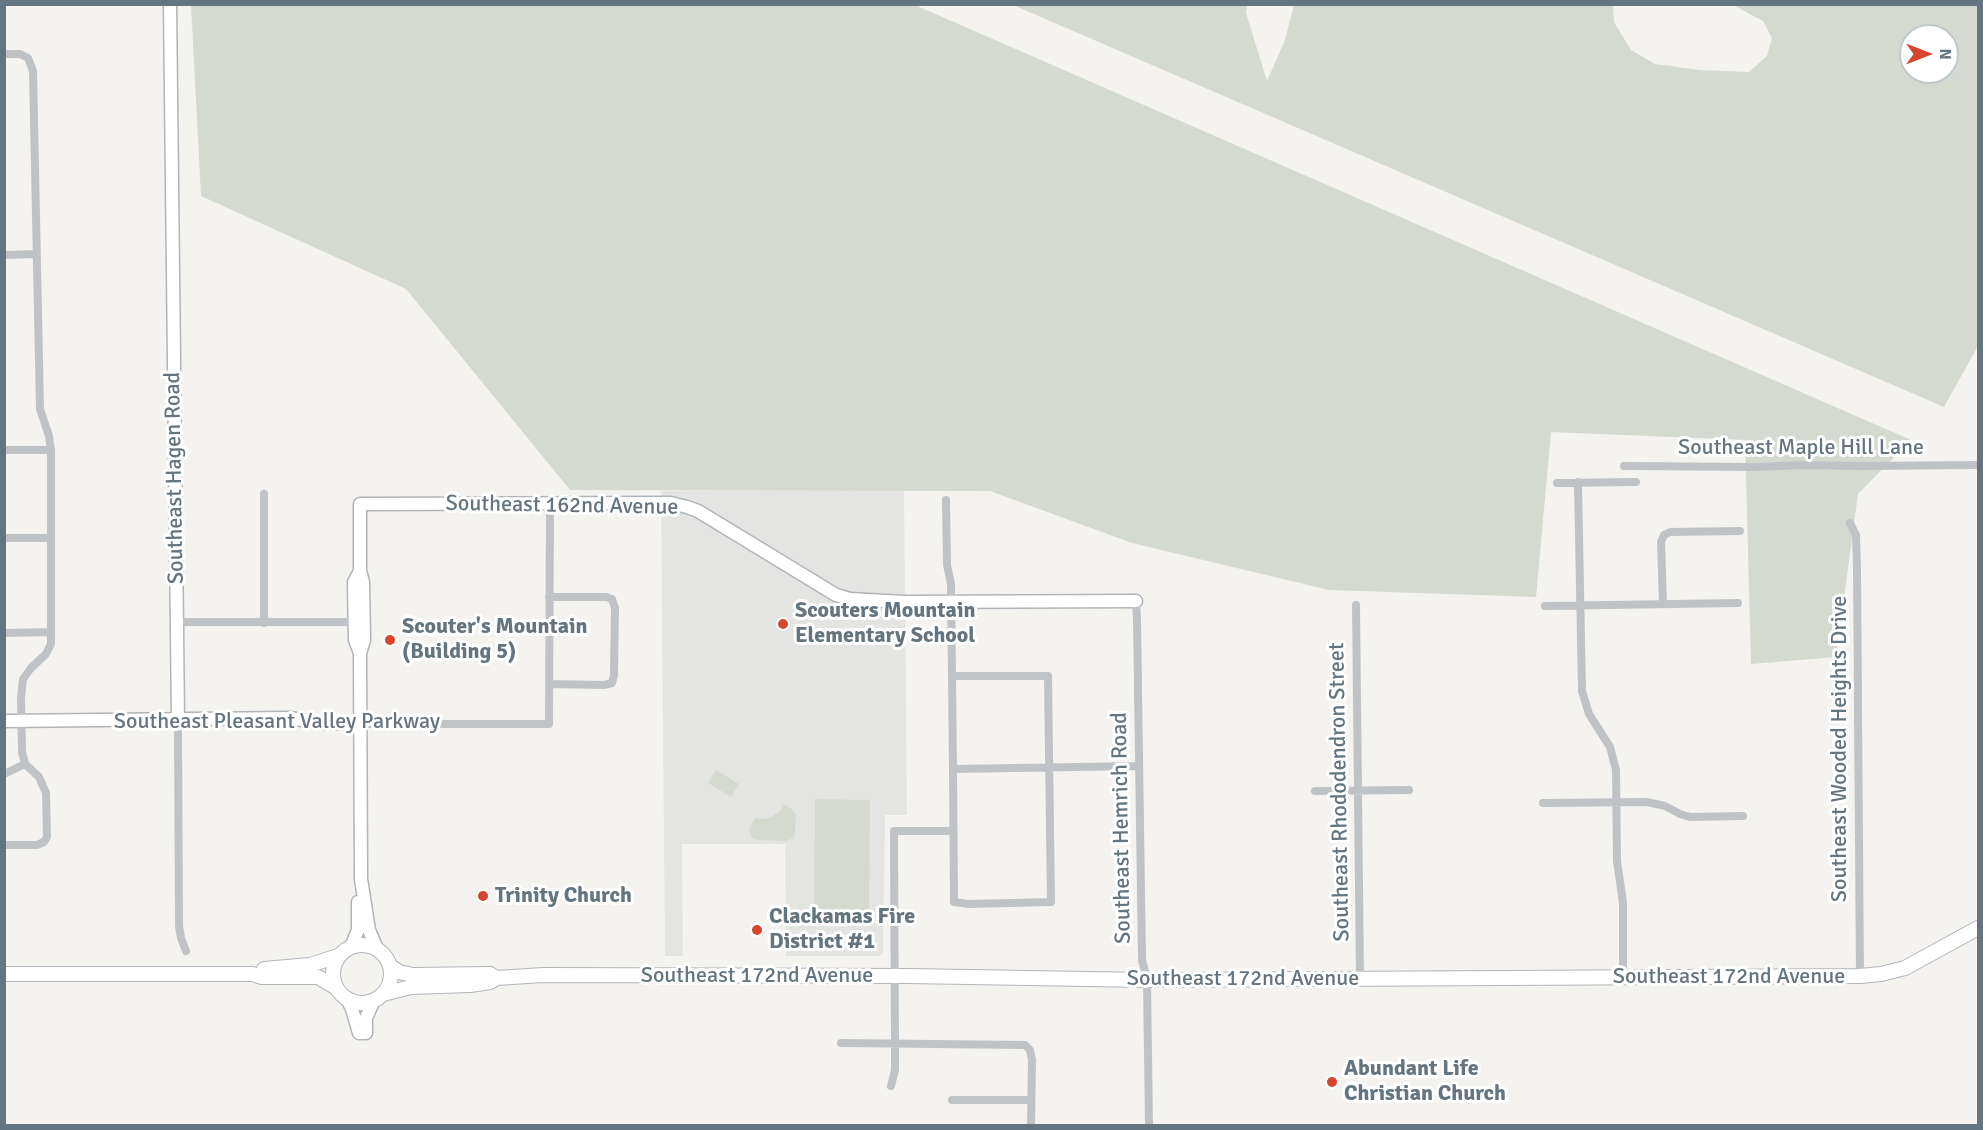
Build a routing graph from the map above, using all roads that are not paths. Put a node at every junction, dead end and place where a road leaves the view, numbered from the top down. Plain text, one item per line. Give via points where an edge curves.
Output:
1 (170, 4) edge
2 (4, 54) edge
3 (35, 254) junction
4 (4, 255) edge
5 (4, 450) edge
6 (51, 450) junction
7 (1978, 465) edge
8 (1624, 466) dead end
9 (1578, 482) junction
10 (1636, 482) dead end
11 (1557, 483) dead end
12 (264, 494) dead end
13 (946, 500) dead end
14 (550, 504) junction
15 (1850, 523) dead end
16 (1740, 531) dead end
17 (4, 538) edge
18 (51, 538) junction
19 (360, 571) junction
20 (549, 597) junction
21 (1136, 601) joint
22 (951, 602) junction
23 (1663, 603) junction
24 (1738, 603) dead end
25 (1356, 605) dead end
26 (1580, 605) junction
27 (1545, 606) dead end
28 (177, 622) junction
29 (264, 622) junction
30 (354, 622) junction
31 (51, 632) junction
32 (4, 633) edge
33 (360, 653) junction
34 (952, 676) junction
35 (549, 684) junction
36 (178, 720) junction
37 (4, 721) edge
38 (21, 721) junction
39 (361, 724) junction
40 (25, 764) junction
41 (1138, 766) junction
42 (1049, 767) junction
43 (953, 769) junction
44 (4, 774) edge
45 (1409, 790) dead end
46 (1315, 791) dead end
47 (1358, 791) junction
48 (1543, 803) dead end
49 (1617, 803) junction
50 (1743, 816) dead end
51 (953, 831) junction
52 (4, 845) edge
53 (362, 887) junction
54 (1978, 928) edge
55 (351, 947) junction
56 (377, 949) junction
57 (186, 951) dead end
58 (338, 956) junction
59 (390, 966) junction
60 (4, 974) edge
61 (254, 974) junction
62 (895, 976) junction
63 (1860, 976) junction
64 (497, 978) junction
65 (1623, 978) junction
66 (1360, 979) junction
67 (1147, 980) junction
68 (335, 987) junction
69 (378, 997) junction
70 (347, 999) junction
71 (841, 1043) dead end
72 (895, 1044) junction
73 (891, 1086) dead end
74 (952, 1100) dead end
75 (1031, 1100) junction
76 (1031, 1125) edge
77 (1149, 1125) edge

1 - 28 street, Southeast Hagen Road
2 - 3 street via 27,58 33,71
3 - 4 street
3 - 6 street via 40,409
5 - 6 street
6 - 18 street
7 - 8 street, Southeast Maple Hill Lane
9 - 10 street
9 - 11 street
9 - 26 street
12 - 29 street
13 - 22 street
14 - 19 street, Southeast 162nd Avenue via 360,504
14 - 20 street
14 - 22 street, Southeast 162nd Avenue via 671,503 698,511 836,595 860,601
15 - 63 street, Southeast Wooded Heights Drive via 1856,535 1857,568
16 - 23 street via 1664,535
17 - 18 street
18 - 31 street
19 - 30 street via 354,582
19 - 33 street via 364,640
20 - 35 street
20 - 35 street via 606,597 614,603 615,619 612,683
21 - 22 street, Southeast 162nd Avenue
21 - 41 street, Southeast Hemrich Road
22 - 34 street
23 - 24 street
23 - 26 street
25 - 47 street, Southeast Rhododendron Street
26 - 27 street
26 - 49 street via 1582,691 1589,714 1610,747 1616,770
28 - 29 street
28 - 36 street, Southeast Hagen Road
29 - 30 street
30 - 33 street
31 - 32 street
31 - 38 street via 46,654 23,680
33 - 39 street
34 - 42 street via 1048,676
34 - 43 street
35 - 39 street, Southeast Pleasant Valley Parkway via 549,724
36 - 38 street, Southeast Pleasant Valley Parkway
36 - 39 street, Southeast Pleasant Valley Parkway via 290,718
36 - 57 street, Southeast Hagen Road via 179,926
37 - 38 street, Southeast Pleasant Valley Parkway
38 - 40 street
39 - 53 street
40 - 44 street
40 - 52 street via 39,777 46,792 47,831 44,842
41 - 42 street
41 - 67 street, Southeast Hemrich Road via 1142,960
42 - 43 street
42 - 51 street via 1051,902 954,902
43 - 51 street
45 - 47 street
46 - 47 street
47 - 66 street, Southeast Rhododendron Street
48 - 49 street
49 - 50 street via 1652,802 1690,817
49 - 65 street
51 - 62 street via 894,831
53 - 55 street via 358,897 358,930
53 - 56 street via 369,930
54 - 63 main road, Southeast 172nd Avenue via 1905,968
55 - 56 main road via 367,945
55 - 58 main road
56 - 59 main road
58 - 61 main road via 310,965 261,969
58 - 68 main road via 333,971
59 - 64 main road, Southeast 172nd Avenue via 413,975 490,974
59 - 69 main road via 389,984
60 - 61 main road
61 - 68 main road via 318,977
62 - 64 main road, Southeast 172nd Avenue
62 - 67 main road, Southeast 172nd Avenue
62 - 72 street
63 - 65 main road, Southeast 172nd Avenue
64 - 69 main road, Southeast 172nd Avenue via 490,982 411,987
65 - 66 main road, Southeast 172nd Avenue
66 - 67 main road, Southeast 172nd Avenue
67 - 77 street, Southeast Hemrich Road
68 - 70 main road
69 - 70 main road, Southeast 172nd Avenue via 363,1003
69 - 70 street via 366,1018 366,1033 358,1033
71 - 72 street
72 - 73 street
72 - 75 street via 1025,1045 1031,1055
74 - 75 street
75 - 76 street

